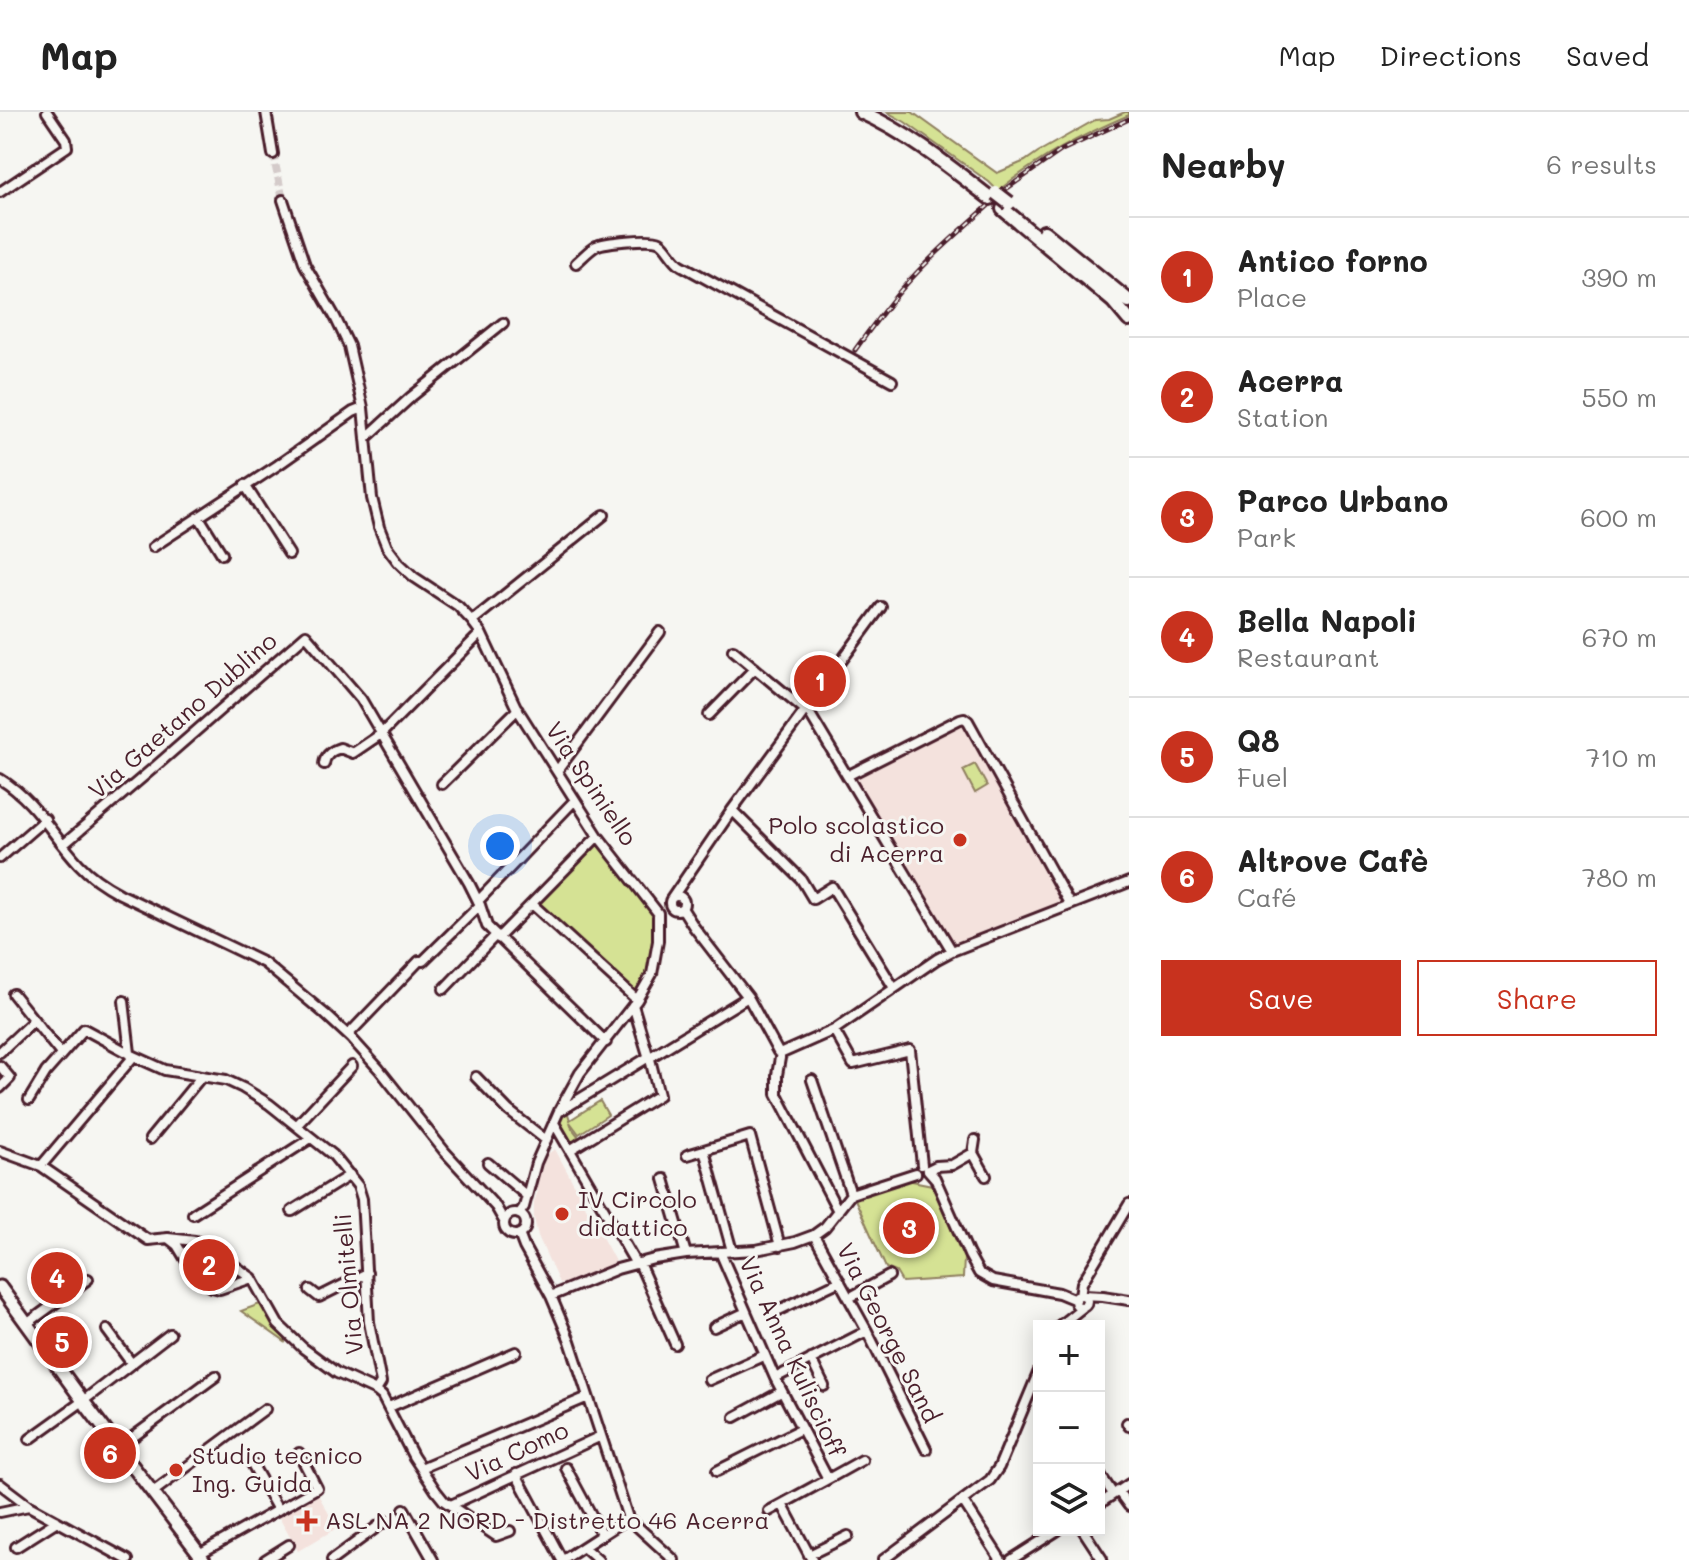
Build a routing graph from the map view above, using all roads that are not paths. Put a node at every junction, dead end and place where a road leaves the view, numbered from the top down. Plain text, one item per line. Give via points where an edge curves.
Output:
1 (47, 112) edge
2 (266, 112) edge
3 (880, 112) edge
4 (863, 113) edge
5 (273, 154) tunnel mouth
6 (0, 192) edge
7 (993, 196) junction
8 (283, 200) tunnel mouth
9 (1006, 206) junction
10 (576, 263) dead end
11 (1129, 301) edge
12 (1129, 320) edge
13 (503, 323) dead end
14 (892, 381) dead end
15 (363, 408) junction
16 (366, 438) junction
17 (245, 485) junction
18 (604, 515) dead end
19 (199, 517) junction
20 (153, 547) dead end
21 (222, 554) dead end
22 (289, 554) dead end
23 (881, 607) dead end
24 (472, 621) junction
25 (660, 632) dead end
26 (481, 633) junction
27 (733, 650) dead end
28 (755, 668) junction
29 (518, 709) junction
30 (805, 710) junction
31 (709, 715) dead end
32 (381, 734) junction
33 (324, 764) dead end
34 (557, 771) junction
35 (847, 776) junction
36 (0, 780) edge
37 (442, 784) dead end
38 (575, 800) junction
39 (732, 810) junction
40 (45, 819) junction
41 (598, 836) junction
42 (63, 845) junction
43 (0, 858) edge
44 (1129, 882) edge
45 (479, 903) junction
46 (532, 904) junction
47 (1070, 905) junction
48 (674, 907) junction
49 (497, 936) junction
50 (952, 951) junction
51 (894, 988) junction
52 (444, 989) dead end
53 (13, 994) dead end
54 (748, 997) junction
55 (124, 1001) dead end
56 (635, 1003) junction
57 (34, 1020) junction
58 (834, 1030) junction
59 (348, 1035) junction
60 (606, 1042) junction
61 (0, 1052) edge
62 (61, 1054) junction
63 (780, 1054) junction
64 (132, 1055) junction
65 (649, 1057) junction
66 (0, 1066) edge
67 (352, 1066) dead end
68 (201, 1077) junction
69 (476, 1077) dead end
70 (812, 1080) dead end
71 (0, 1088) edge
72 (29, 1100) dead end
73 (559, 1111) junction
74 (554, 1123) junction
75 (297, 1125) junction
76 (311, 1138) junction
77 (150, 1139) dead end
78 (546, 1140) junction
79 (975, 1140) dead end
80 (570, 1150) junction
81 (704, 1150) junction
82 (0, 1151) edge
83 (973, 1153) junction
84 (687, 1155) dead end
85 (488, 1163) dead end
86 (41, 1166) junction
87 (922, 1169) junction
88 (350, 1175) junction
89 (986, 1176) dead end
90 (664, 1179) dead end
91 (851, 1194) junction
92 (527, 1196) junction
93 (1129, 1204) edge
94 (292, 1211) dead end
95 (838, 1211) junction
96 (193, 1214) dead end
97 (519, 1214) junction
98 (504, 1221) junction
99 (519, 1234) junction
100 (814, 1235) junction
101 (168, 1238) junction
102 (780, 1246) junction
103 (732, 1251) junction
104 (720, 1252) junction
105 (686, 1254) junction
106 (637, 1263) junction
107 (367, 1273) junction
108 (889, 1276) dead end
109 (252, 1278) junction
110 (88, 1279) dead end
111 (840, 1281) junction
112 (0, 1287) edge
113 (310, 1290) dead end
114 (551, 1296) junction
115 (849, 1298) junction
116 (1129, 1300) edge
117 (1080, 1301) junction
118 (746, 1312) junction
119 (775, 1312) dead end
120 (1064, 1320) edge
121 (28, 1323) junction
122 (714, 1327) dead end
123 (107, 1330) dead end
124 (867, 1331) junction
125 (170, 1334) dead end
126 (675, 1344) dead end
127 (516, 1352) dead end
128 (765, 1355) junction
129 (811, 1359) junction
130 (132, 1364) junction
131 (216, 1376) dead end
132 (775, 1378) junction
133 (709, 1380) dead end
134 (1033, 1385) edge
135 (824, 1386) dead end
136 (376, 1391) junction
137 (781, 1392) junction
138 (588, 1397) junction
139 (83, 1401) junction
140 (389, 1407) junction
141 (265, 1409) dead end
142 (735, 1417) dead end
143 (801, 1429) junction
144 (601, 1436) junction
145 (30, 1439) dead end
146 (118, 1448) junction
147 (926, 1449) dead end
148 (299, 1453) dead end
149 (862, 1460) dead end
150 (251, 1462) dead end
151 (421, 1468) junction
152 (566, 1468) dead end
153 (717, 1471) dead end
154 (516, 1474) junction
155 (828, 1479) junction
156 (1105, 1480) edge
157 (0, 1484) edge
158 (1129, 1484) edge
159 (153, 1492) junction
160 (1116, 1492) junction
161 (1105, 1500) edge
162 (963, 1501) junction
163 (782, 1504) junction
164 (451, 1505) junction
165 (29, 1506) junction
166 (1129, 1506) edge
167 (404, 1509) dead end
168 (278, 1510) junction
169 (769, 1511) dead end
170 (0, 1512) edge
171 (628, 1518) junction
172 (57, 1521) junction
173 (385, 1521) dead end
174 (510, 1531) dead end
175 (602, 1535) junction
176 (848, 1536) dead end
177 (1049, 1536) edge
178 (1087, 1536) edge
179 (289, 1545) dead end
180 (16, 1547) dead end
181 (583, 1547) junction
182 (201, 1557) edge
183 (810, 1557) edge
184 (889, 1558) edge
185 (1102, 1559) edge
186 (128, 1560) edge
187 (265, 1560) edge
188 (332, 1560) edge
189 (433, 1560) edge
190 (562, 1560) edge
191 (598, 1560) edge
192 (674, 1560) edge
193 (1001, 1560) edge
194 (1011, 1560) edge

1 - 6 street via 67,147
2 - 5 street
3 - 7 highway via 936,147
4 - 7 highway
7 - 9 highway, bridge
8 - 15 street, Via Spiniello via 305,265 349,346
9 - 11 highway
9 - 12 highway
10 - 14 street via 604,244 662,242 681,265
13 - 16 street
15 - 16 street, Via Spiniello
15 - 17 street
16 - 24 street, Via Spiniello via 372,498 387,547 414,577
17 - 19 street
17 - 22 street
18 - 24 street
19 - 20 street
19 - 21 street
23 - 30 street
24 - 26 street, Via Spiniello
25 - 34 street
26 - 29 street, Via Spiniello
26 - 32 street
27 - 28 street
28 - 30 street
28 - 31 street
29 - 34 street, Via Spiniello
29 - 37 street
30 - 35 street
30 - 39 street
32 - 33 street via 353,753 332,751
32 - 42 street, Via Gaetano Dublino via 361,699 306,635
32 - 45 street, Via Gaetano Dublino
34 - 38 street, Via Spiniello
35 - 47 street via 964,718
35 - 50 street
36 - 40 street
38 - 41 street, Via Spiniello
38 - 45 street
39 - 48 street via 681,886
39 - 51 street via 801,879 813,899 832,887
40 - 42 street
40 - 43 street
41 - 46 street
41 - 48 street, Via Spiniello
42 - 59 street via 81,866 120,894 264,963
44 - 47 street
45 - 49 street, Via Gaetano Dublino
45 - 59 street
46 - 49 street
46 - 56 street
47 - 50 street
48 - 54 street, Via Spiniello
48 - 56 street via 658,941 652,974
49 - 52 street
49 - 60 street, Via Gaetano Dublino
50 - 51 street
51 - 58 street
53 - 57 street
54 - 63 street, Via Spiniello
54 - 65 street
55 - 64 street
56 - 60 street
56 - 65 street
57 - 61 street
57 - 62 street
58 - 63 street
58 - 87 street via 853,1064 910,1050
59 - 98 street
60 - 73 street via 580,1073
62 - 64 street, Via Olmitelli via 84,1029
62 - 72 street, Via Olmitelli
63 - 95 street via 777,1094
64 - 68 street, Via Olmitelli via 165,1070
64 - 86 street
65 - 73 street
65 - 80 street via 659,1095
66 - 71 street via 10,1078
67 - 75 street
68 - 75 street, Via Olmitelli via 243,1088
68 - 77 street
69 - 78 street
70 - 91 street
73 - 74 street
74 - 78 street
74 - 80 street
75 - 76 street, Via Olmitelli
76 - 88 street, Via Olmitelli
76 - 96 street
78 - 92 street
79 - 83 street
80 - 106 street
81 - 84 street
81 - 102 street via 750,1136
81 - 103 street
82 - 86 street
83 - 87 street via 952,1165
83 - 89 street
85 - 92 street
86 - 101 street via 148,1240
87 - 91 street
87 - 117 street via 935,1178 979,1273
88 - 94 street
88 - 107 street, Via Olmitelli via 362,1199
90 - 105 street
91 - 95 street, Via George Sand
92 - 97 street
93 - 117 street via 1082,1283
95 - 100 street, Via George Sand
97 - 98 street
97 - 99 street via 526,1224
98 - 99 street via 507,1233
99 - 114 street
100 - 102 street, Via George Sand
100 - 111 street, Via George Sand
101 - 109 street via 202,1243
101 - 109 street via 197,1278 212,1287
102 - 103 street, Via George Sand
103 - 104 street, Via George Sand
104 - 105 street, Via George Sand
104 - 118 street, Via Anna Kuliscioff
105 - 106 street, Via George Sand
106 - 114 street, Via George Sand
106 - 126 street
107 - 113 street via 319,1297
107 - 136 street, Via Olmitelli via 369,1322 381,1383
108 - 115 street
109 - 136 street via 278,1324 303,1348 337,1373
110 - 121 street
111 - 115 street, Via George Sand
111 - 119 street
112 - 121 main road
114 - 138 street
115 - 124 street, Via George Sand
116 - 117 street
117 - 120 street
118 - 122 street
118 - 128 street, Via Anna Kuliscioff
121 - 139 main road
123 - 130 street
124 - 129 street
124 - 147 street, Via George Sand
125 - 130 street
127 - 140 street
128 - 132 street, Via Anna Kuliscioff
128 - 133 street
129 - 132 street
129 - 135 street
130 - 139 street
131 - 146 street
132 - 137 street, Via Anna Kuliscioff
134 - 162 street via 999,1467
136 - 140 street
137 - 142 street
137 - 143 street, Via Anna Kuliscioff
138 - 144 street
138 - 151 street
139 - 145 street
139 - 146 main road
140 - 151 street
141 - 159 street
143 - 153 street
143 - 155 street, Via Anna Kuliscioff
144 - 154 street, Via Como
144 - 171 street
146 - 159 main road
148 - 168 street via 317,1488
149 - 155 street, Via Anna Kuliscioff
150 - 168 street
151 - 164 street
152 - 175 street
154 - 164 street, Via Como
154 - 190 street
155 - 163 street, Via Anna Kuliscioff
156 - 160 street
157 - 165 street
158 - 160 street
159 - 182 main road
160 - 161 street
160 - 166 street
162 - 184 street
162 - 193 street
163 - 169 street, Via Anna Kuliscioff
163 - 183 street
164 - 174 street via 496,1536
165 - 170 street
165 - 172 street
167 - 189 street
168 - 182 street
171 - 175 street
171 - 192 street
172 - 180 street
172 - 186 street
173 - 188 street
175 - 181 street
176 - 183 street
177 - 194 street
178 - 185 street
179 - 187 street
181 - 190 street
181 - 191 street

